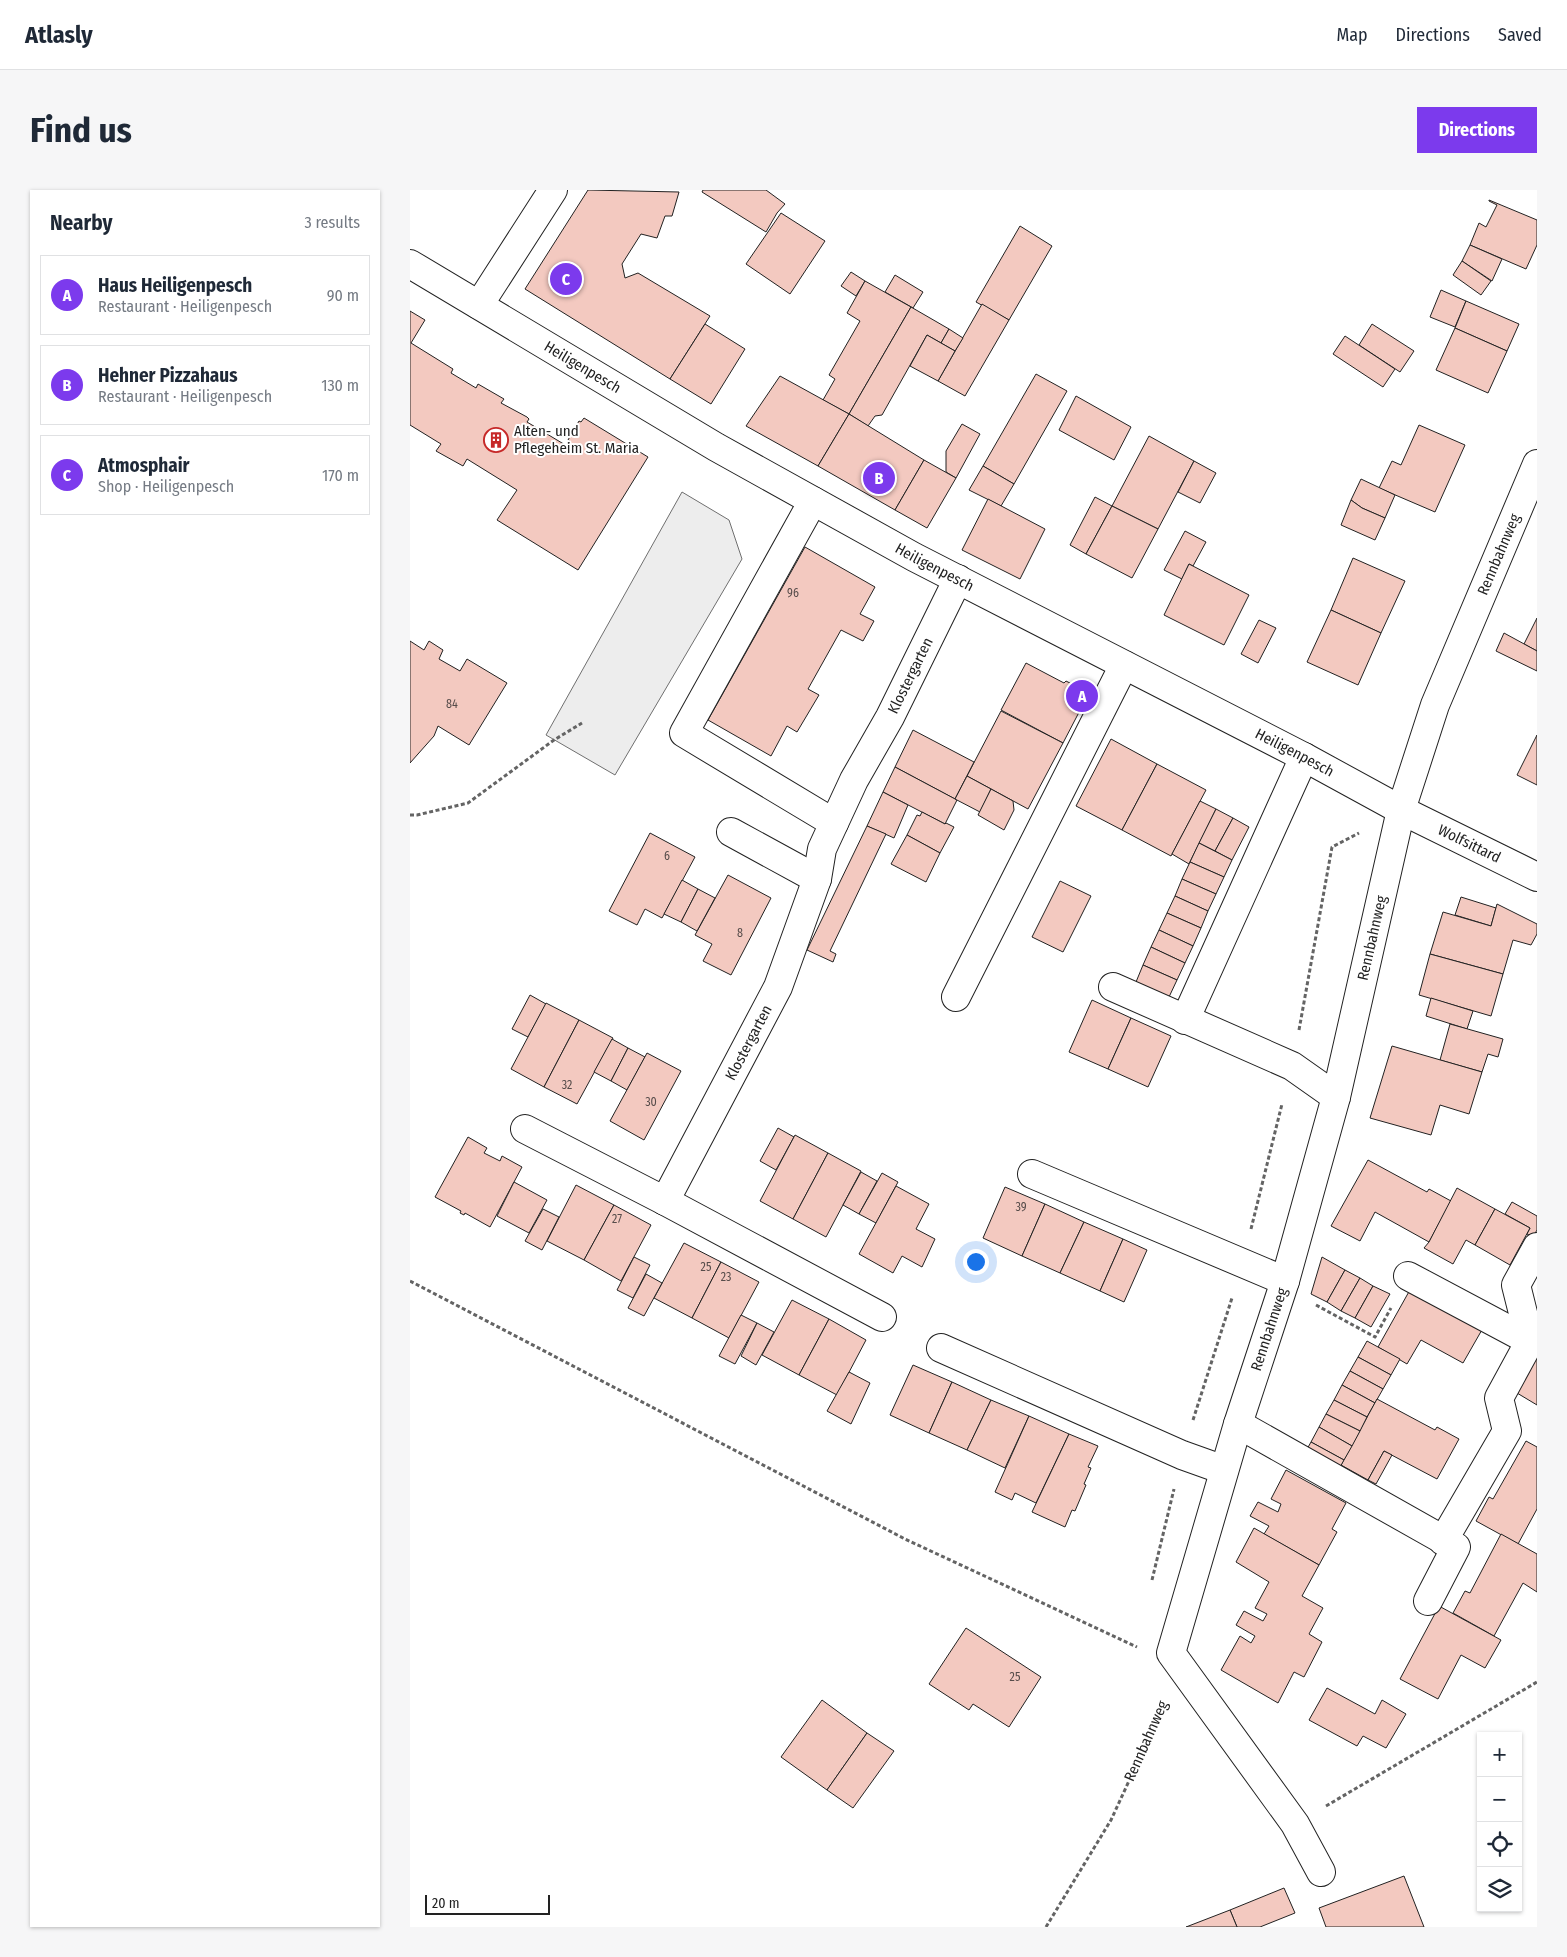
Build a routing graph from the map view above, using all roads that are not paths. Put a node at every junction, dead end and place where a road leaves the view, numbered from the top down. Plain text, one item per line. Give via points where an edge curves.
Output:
1 (554, 190) edge
2 (410, 264) edge
3 (479, 305) junction
4 (1537, 464) edge
5 (812, 501) junction
6 (958, 579) junction
7 (1124, 665) junction
8 (1304, 758) junction
9 (1401, 810) junction
10 (834, 823) junction
11 (732, 832) dead end
12 (1537, 878) edge
13 (817, 879) junction
14 (1113, 987) dead end
15 (956, 997) dead end
16 (1186, 1020) junction
17 (1336, 1097) junction
18 (525, 1129) dead end
19 (1032, 1174) dead end
20 (665, 1201) junction
21 (1537, 1247) edge
22 (1408, 1276) road end
23 (1285, 1281) junction
24 (882, 1317) dead end
25 (1530, 1341) junction
26 (941, 1348) dead end
27 (1238, 1424) junction
28 (1224, 1470) junction
29 (1443, 1541) junction
30 (1428, 1601) dead end
31 (1321, 1872) dead end

1 - 3 street
2 - 3 street, Heiligenpesch
3 - 5 street, Heiligenpesch via 716,448
4 - 9 street, Rennbahnweg via 1435,705
5 - 6 street, Heiligenpesch
5 - 10 street via 684,733
6 - 7 street, Heiligenpesch
6 - 10 street, Klostergarten
7 - 8 street, Heiligenpesch
7 - 15 street
8 - 9 street, Heiligenpesch
8 - 16 street
9 - 12 street, Wolfsittard
9 - 17 street, Rennbahnweg
10 - 13 street, Klostergarten via 822,849
11 - 13 street
13 - 20 street, Klostergarten via 778,987
14 - 16 street
16 - 17 street via 1292,1066
17 - 23 street, Rennbahnweg
18 - 20 street
19 - 23 street
20 - 24 street
21 - 25 street via 1516,1285
22 - 25 street
23 - 27 street, Rennbahnweg
25 - 29 street via 1499,1398 1507,1431
26 - 28 street via 1182,1455
27 - 28 street, Rennbahnweg
27 - 29 street
28 - 31 street, Rennbahnweg via 1171,1653 1295,1824
29 - 30 street via 1456,1547

